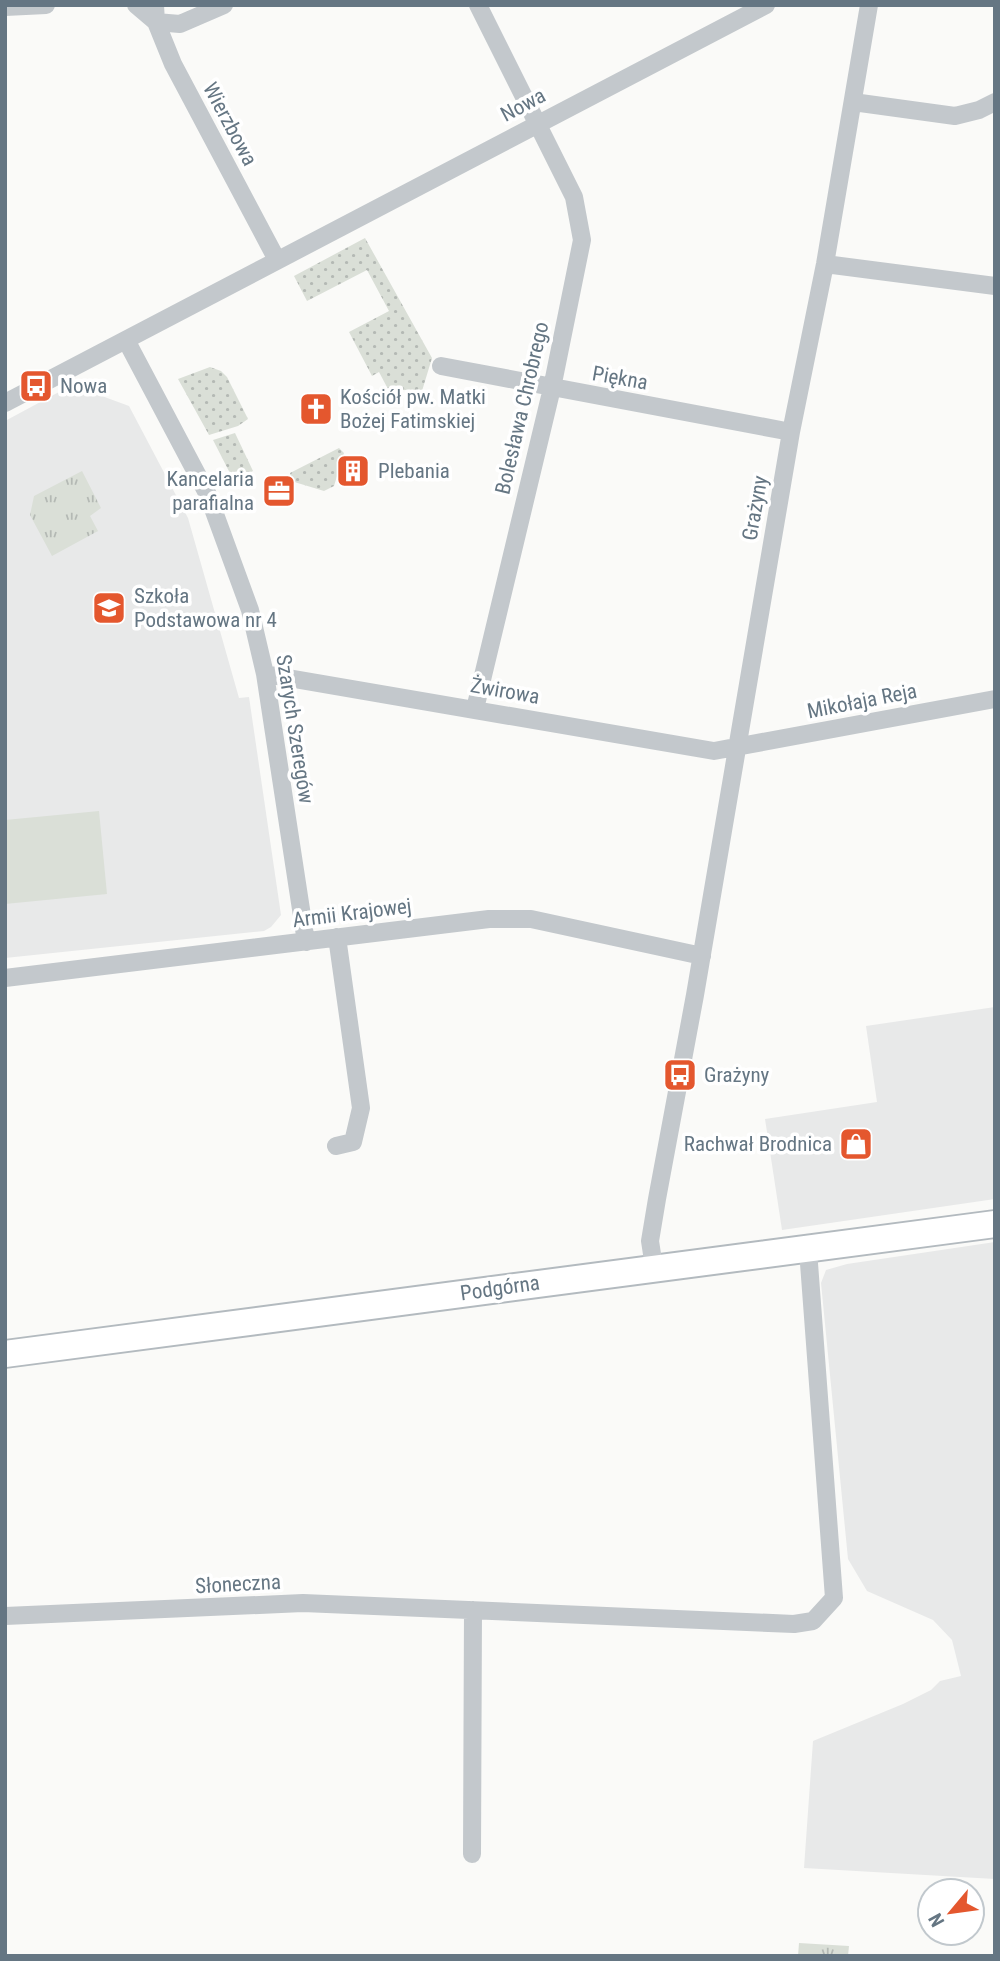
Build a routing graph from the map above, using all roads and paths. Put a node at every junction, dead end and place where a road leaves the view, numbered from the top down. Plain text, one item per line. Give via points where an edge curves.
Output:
1 (46, 5) edge
2 (136, 5) edge
3 (223, 5) edge
4 (478, 5) edge
5 (766, 5) edge
6 (869, 5) edge
7 (5, 6) edge
8 (155, 13) edge
9 (853, 102) junction
10 (995, 102) edge
11 (537, 124) junction
12 (277, 260) junction
13 (825, 264) junction
14 (995, 286) edge
15 (126, 340) junction
16 (441, 366) dead end
17 (552, 388) junction
18 (5, 403) edge
19 (791, 432) junction
20 (265, 674) junction
21 (995, 699) edge
22 (475, 709) junction
23 (737, 747) junction
24 (337, 937) junction
25 (306, 942) junction
26 (702, 956) junction
27 (5, 978) edge
28 (336, 1146) dead end
29 (995, 1224) edge
30 (808, 1250) junction
31 (654, 1267) junction
32 (5, 1354) edge
33 (473, 1610) junction
34 (5, 1616) edge
35 (472, 1854) dead end

1 - 7 street
2 - 8 street
3 - 8 street via 180,24
4 - 11 street, Bolesława Chrobrego
5 - 11 street, Nowa
6 - 9 street, Grażyny
8 - 12 street, Wierzbowa via 173,64
9 - 10 street via 956,116
9 - 13 street, Grażyny
11 - 12 street, Nowa
11 - 17 street, Bolesława Chrobrego via 574,197 582,240
12 - 15 street, Nowa
13 - 14 street
13 - 19 street, Grażyny
15 - 18 street, Nowa
15 - 20 street, Szarych Szeregów via 208,495 250,610
16 - 17 street, Piękna
17 - 19 street, Piękna
17 - 22 street, Bolesława Chrobrego
19 - 23 street, Grażyny
20 - 22 street, Żwirowa
20 - 25 street, Szarych Szeregów
21 - 23 street, Mikołaja Reja
22 - 23 street, Żwirowa via 714,751
23 - 26 street, Grażyny
24 - 25 street, Armii Krajowej
24 - 26 street, Armii Krajowej via 489,919 531,919
24 - 28 street via 360,1108 354,1142
25 - 27 street, Armii Krajowej
26 - 31 street, Grażyny via 650,1241
29 - 30 main road, Podgórna
30 - 31 main road, Podgórna
30 - 33 street, Słoneczna via 834,1598 813,1621 794,1624
31 - 32 main road, Podgórna
33 - 34 street, Słoneczna via 303,1603
33 - 35 street

